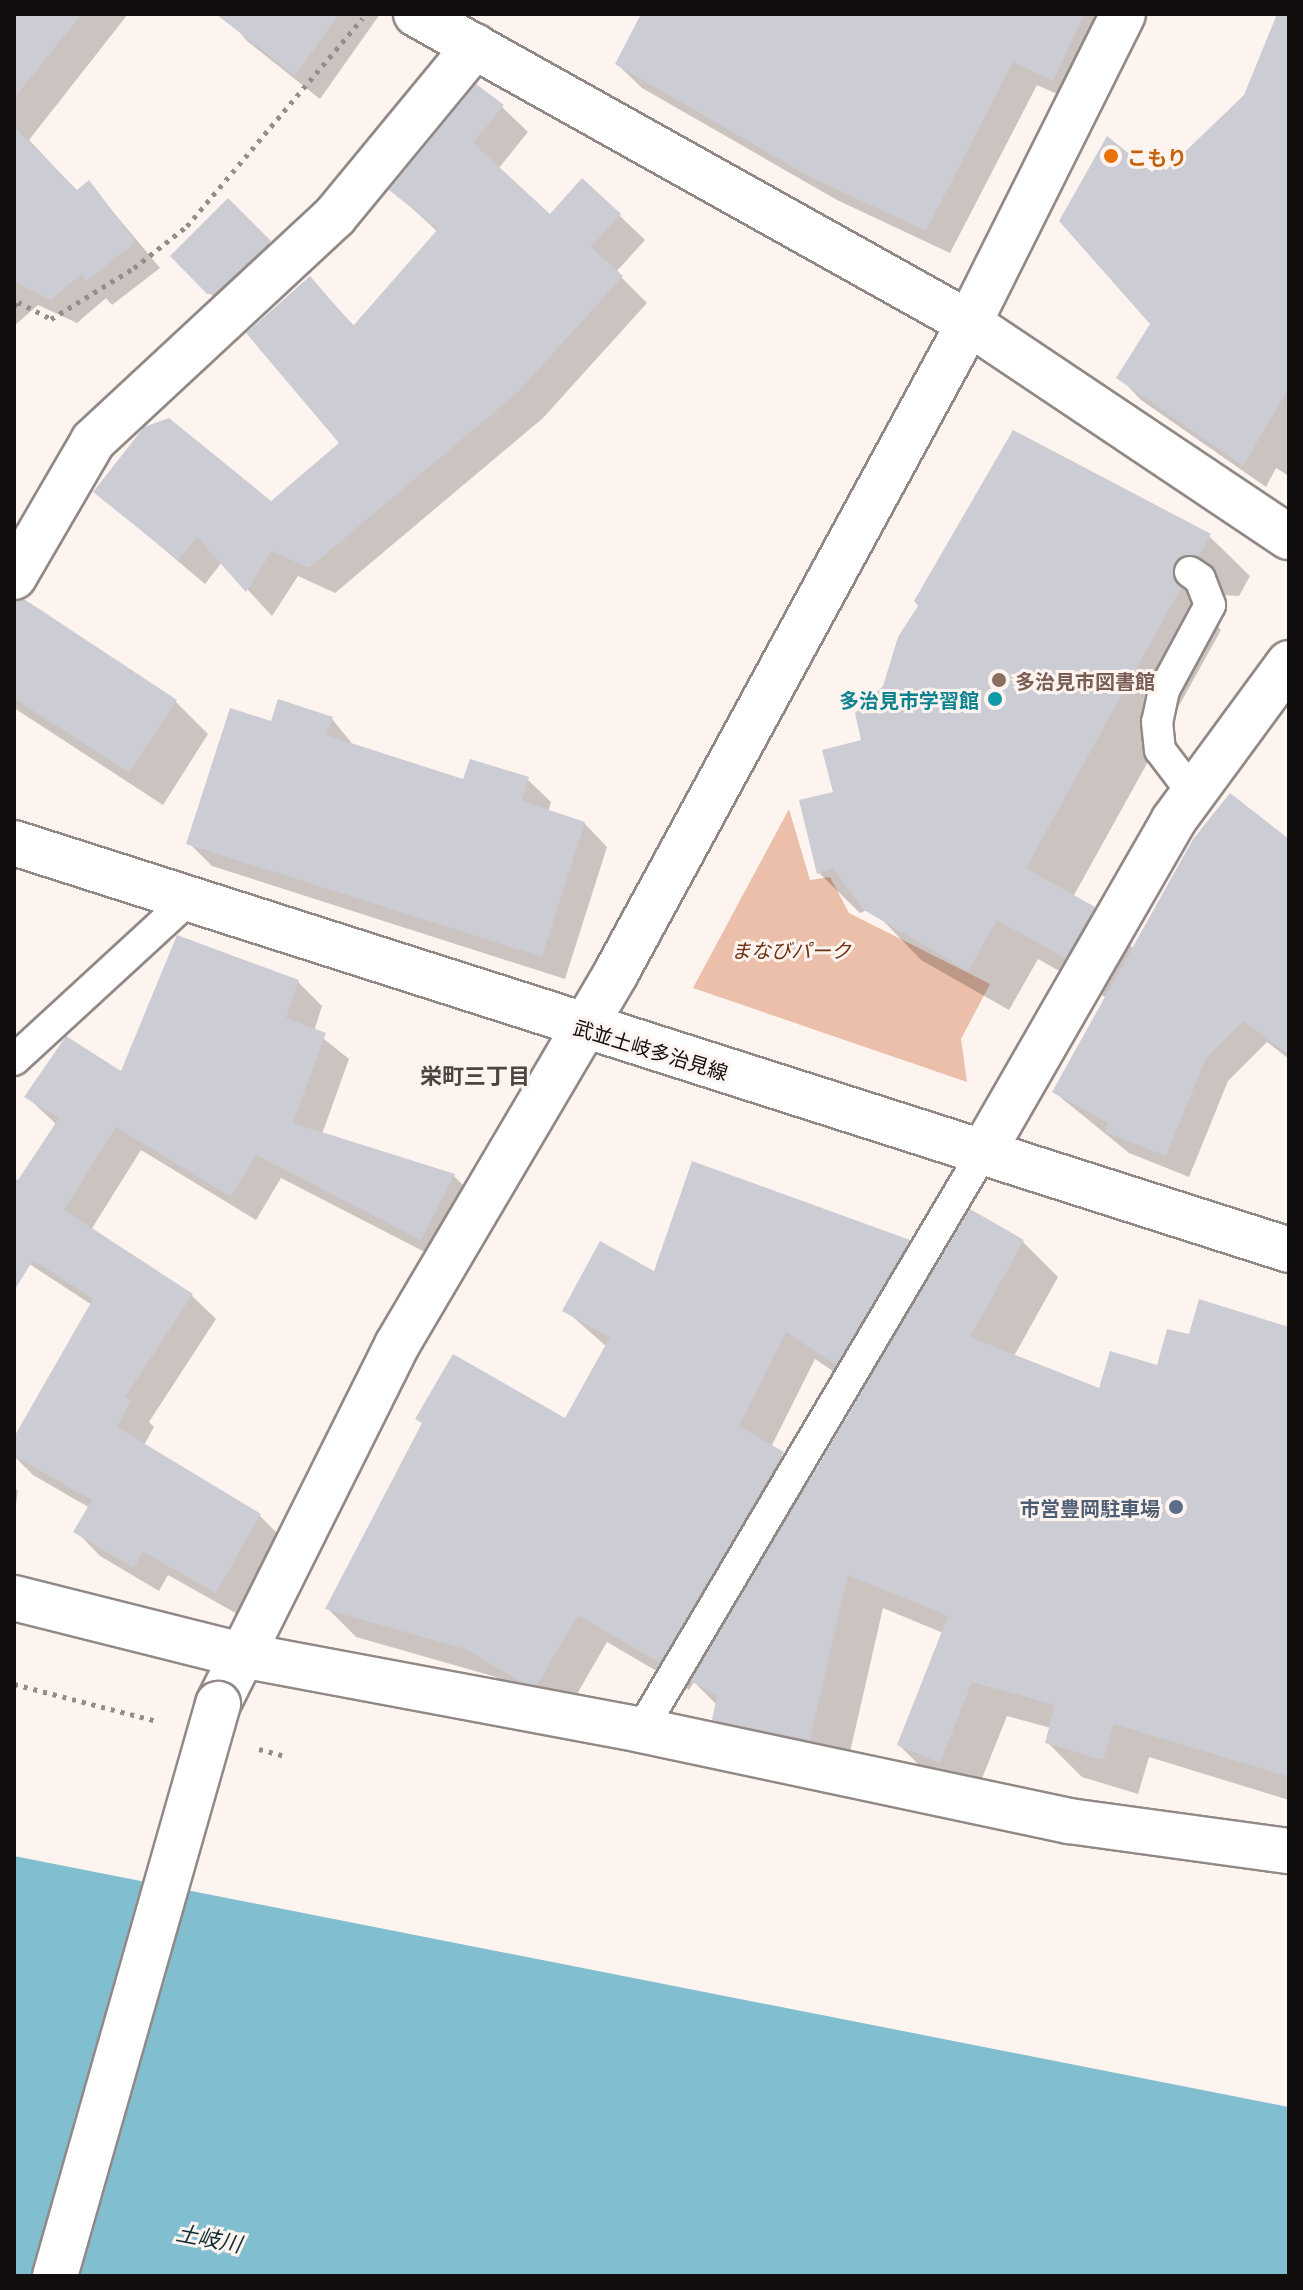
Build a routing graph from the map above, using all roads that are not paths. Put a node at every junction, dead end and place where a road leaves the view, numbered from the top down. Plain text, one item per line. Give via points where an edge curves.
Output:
1 (1123, 14) edge
2 (449, 26) edge
3 (969, 323) junction
4 (1289, 537) edge
5 (1190, 572) dead end
6 (14, 577) edge
7 (1289, 663) edge
8 (1192, 792) junction
9 (14, 843) edge
10 (188, 900) junction
11 (586, 1029) junction
12 (14, 1060) edge
13 (983, 1152) junction
14 (1289, 1250) edge
15 (14, 1598) edge
16 (241, 1655) junction
17 (641, 1730) junction
18 (1289, 1851) edge
19 (55, 2276) edge

1 - 3 street
2 - 3 street
2 - 6 street via 335,216 93,441
3 - 4 street
3 - 11 street
5 - 8 lane via 1200,579 1210,605 1164,690 1157,722 1160,750
7 - 8 street
8 - 13 street
9 - 10 street, 武並土岐多治見線
10 - 11 street, 武並土岐多治見線
10 - 12 lane
11 - 13 street, 武並土岐多治見線
11 - 16 street via 397,1345
13 - 14 street, 武並土岐多治見線
13 - 17 lane
15 - 16 street
16 - 17 street
16 - 19 street, bridge via 218,1704
17 - 18 street via 1069,1821

